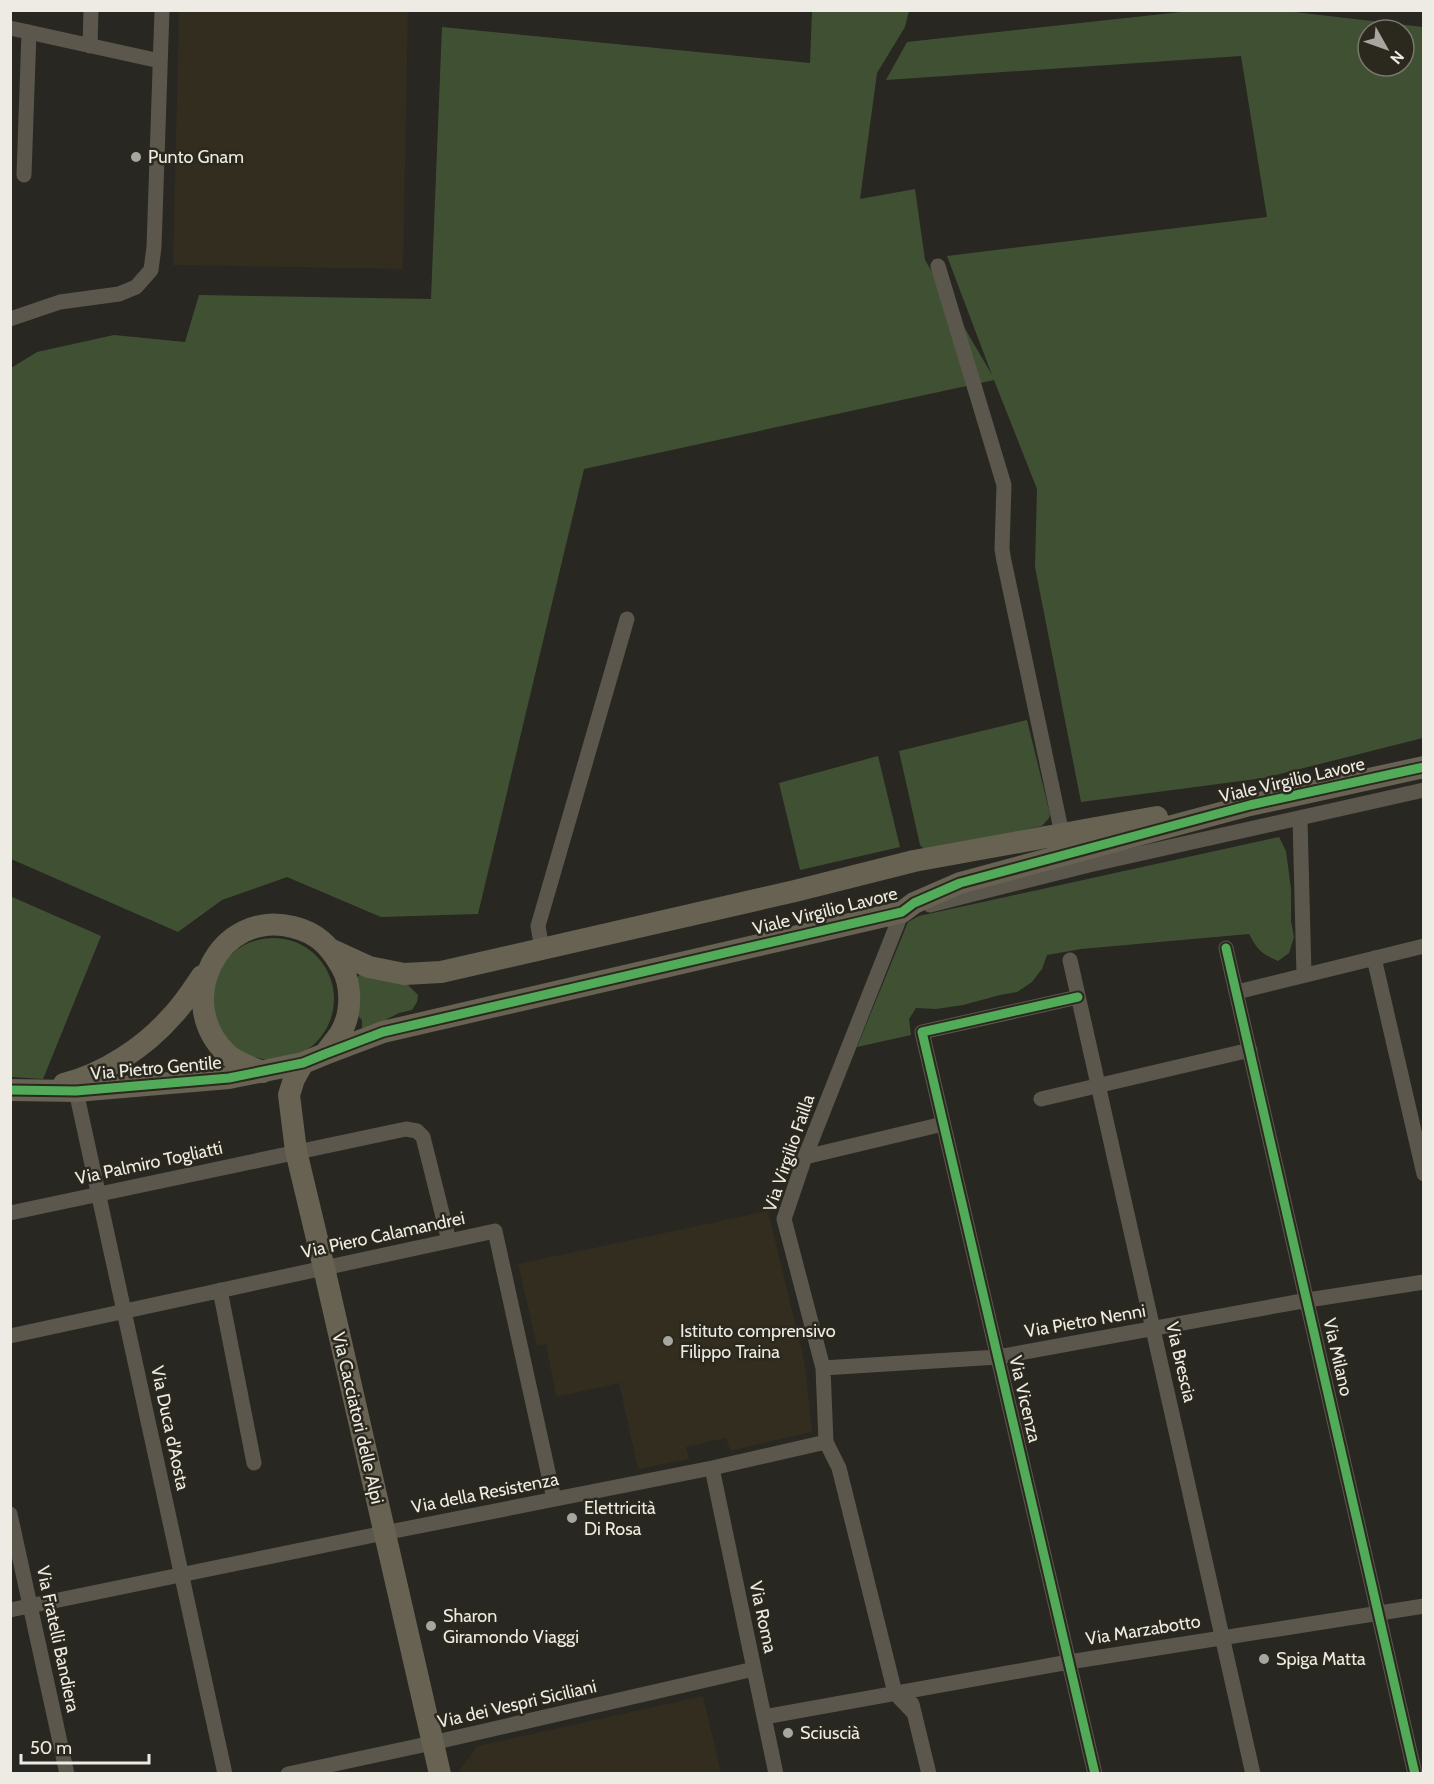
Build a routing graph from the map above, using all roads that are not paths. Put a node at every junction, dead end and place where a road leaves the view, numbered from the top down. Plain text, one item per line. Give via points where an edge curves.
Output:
1 (91, 10) edge
2 (162, 10) edge
3 (10, 28) edge
4 (29, 32) junction
5 (90, 46) junction
6 (160, 61) junction
7 (24, 175) dead end
8 (938, 266) dead end
9 (10, 319) edge
10 (627, 619) dead end
11 (1424, 767) edge
12 (1424, 790) edge
13 (1250, 805) junction
14 (1300, 819) junction
15 (1062, 834) junction
16 (902, 912) junction
17 (1424, 946) edge
18 (1226, 948) dead end
19 (542, 949) junction
20 (332, 950) junction
21 (1374, 958) junction
22 (1070, 960) dead end
23 (210, 964) junction
24 (1304, 975) junction
25 (1237, 992) junction
26 (1078, 997) junction
27 (1250, 1050) junction
28 (325, 1053) junction
29 (303, 1063) junction
30 (263, 1072) junction
31 (75, 1086) junction
32 (1098, 1087) junction
33 (10, 1090) edge
34 (1041, 1099) dead end
35 (943, 1124) junction
36 (296, 1151) junction
37 (805, 1156) junction
38 (1424, 1174) edge
39 (99, 1194) junction
40 (10, 1213) edge
41 (450, 1241) junction
42 (324, 1268) junction
43 (1424, 1282) edge
44 (220, 1290) junction
45 (1308, 1300) junction
46 (124, 1311) junction
47 (1153, 1329) junction
48 (10, 1336) edge
49 (998, 1357) junction
50 (823, 1368) junction
51 (826, 1443) junction
52 (254, 1463) dead end
53 (712, 1468) junction
54 (554, 1499) junction
55 (10, 1514) edge
56 (384, 1533) junction
57 (182, 1575) junction
58 (30, 1606) junction
59 (1424, 1606) edge
60 (10, 1610) edge
61 (1380, 1613) junction
62 (1222, 1637) junction
63 (1069, 1662) junction
64 (754, 1669) junction
65 (902, 1692) junction
66 (764, 1717) junction
67 (432, 1743) junction
68 (67, 1773) edge
69 (225, 1773) edge
70 (288, 1773) edge
71 (440, 1773) edge
72 (776, 1773) edge
73 (929, 1773) edge
74 (1095, 1773) edge
75 (1253, 1773) edge
76 (1415, 1773) edge

1 - 5 street
2 - 6 street
3 - 4 street
4 - 5 street
4 - 7 street
5 - 6 street
6 - 9 street via 151,270 136,287 119,294 60,302
8 - 15 street via 1004,485 1002,549
10 - 19 street via 538,926
11 - 13 street, Viale Virgilio Lavore
12 - 14 street
13 - 15 street, Viale Virgilio Lavore
13 - 16 street, Viale Virgilio Lavore via 960,883
14 - 16 street via 1089,865
14 - 24 street
15 - 19 street, Viale Virgilio Lavore via 914,861
16 - 28 street, Viale Virgilio Lavore via 383,1032
16 - 37 street, Via Virgilio Failla
17 - 21 street
18 - 25 street, Via Milano
19 - 20 street, Viale Virgilio Lavore via 441,972 404,974 369,967
20 - 23 street via 303,930 267,925 234,938
20 - 28 street via 346,975 350,1003 342,1031
21 - 24 street
21 - 38 street
22 - 26 street, Via Brescia
23 - 30 street via 203,983 202,1003 214,1040 244,1066
23 - 31 street via 172,1017 147,1040
24 - 25 street
25 - 27 street, Via Milano
26 - 32 street, Via Brescia
26 - 35 street, Via Vicenza via 922,1032
27 - 32 street
27 - 45 street, Via Milano
28 - 29 street, Viale Virgilio Lavore
29 - 30 street, Via Pietro Gentile
29 - 36 street, Via Cacciatori delle Alpi via 289,1095
30 - 31 street, Via Pietro Gentile via 229,1078
31 - 33 street, Via Pietro Gentile
31 - 39 street, Via Duca d'Aosta
32 - 34 street
32 - 47 street, Via Brescia
35 - 37 street
35 - 49 street, Via Vicenza
36 - 39 street, Via Palmiro Togliatti
36 - 41 street, Via Palmiro Togliatti via 406,1129 417,1131 423,1137
36 - 42 street, Via Cacciatori delle Alpi
37 - 50 street, Via Virgilio Failla via 784,1219
39 - 40 street, Via Palmiro Togliatti
39 - 46 street, Via Duca d'Aosta
41 - 42 street, Via Piero Calamandrei
41 - 54 street, Via Piero Calamandrei via 495,1231
42 - 44 street, Via Piero Calamandrei
42 - 56 street, Via Cacciatori delle Alpi
43 - 45 street, Via Pietro Nenni
44 - 46 street, Via Piero Calamandrei
44 - 52 street
45 - 47 street, Via Pietro Nenni
45 - 61 street, Via Milano
46 - 48 street, Via Piero Calamandrei
46 - 57 street, Via Duca d'Aosta
47 - 49 street, Via Pietro Nenni
47 - 62 street, Via Brescia
49 - 50 street, Via Pietro Nenni
49 - 63 street, Via Vicenza
50 - 51 street, Via Virgilio Failla
51 - 53 street, Via della Resistenza
51 - 65 street, Via Virgilio Failla via 839,1468
53 - 54 street, Via della Resistenza
53 - 64 street, Via Roma
54 - 56 street, Via della Resistenza
55 - 58 street, Via Fratelli Bandiera
56 - 57 street, Via della Resistenza
56 - 67 street, Via Cacciatori delle Alpi
57 - 58 street, Via della Resistenza
57 - 69 street, Via Duca d'Aosta
58 - 60 street, Via della Resistenza
58 - 68 street, Via Fratelli Bandiera
59 - 61 street, Via Marzabotto
61 - 62 street, Via Marzabotto
61 - 76 street, Via Milano
62 - 63 street, Via Marzabotto
62 - 75 street, Via Brescia
63 - 65 street, Via Marzabotto
63 - 74 street, Via Vicenza
64 - 66 street, Via Roma
64 - 67 street, Via dei Vespri Siciliani
65 - 66 street, Via Marzabotto
65 - 73 street via 914,1713
66 - 72 street, Via Roma
67 - 70 street, Via dei Vespri Siciliani
67 - 71 street, Via Cacciatori delle Alpi

